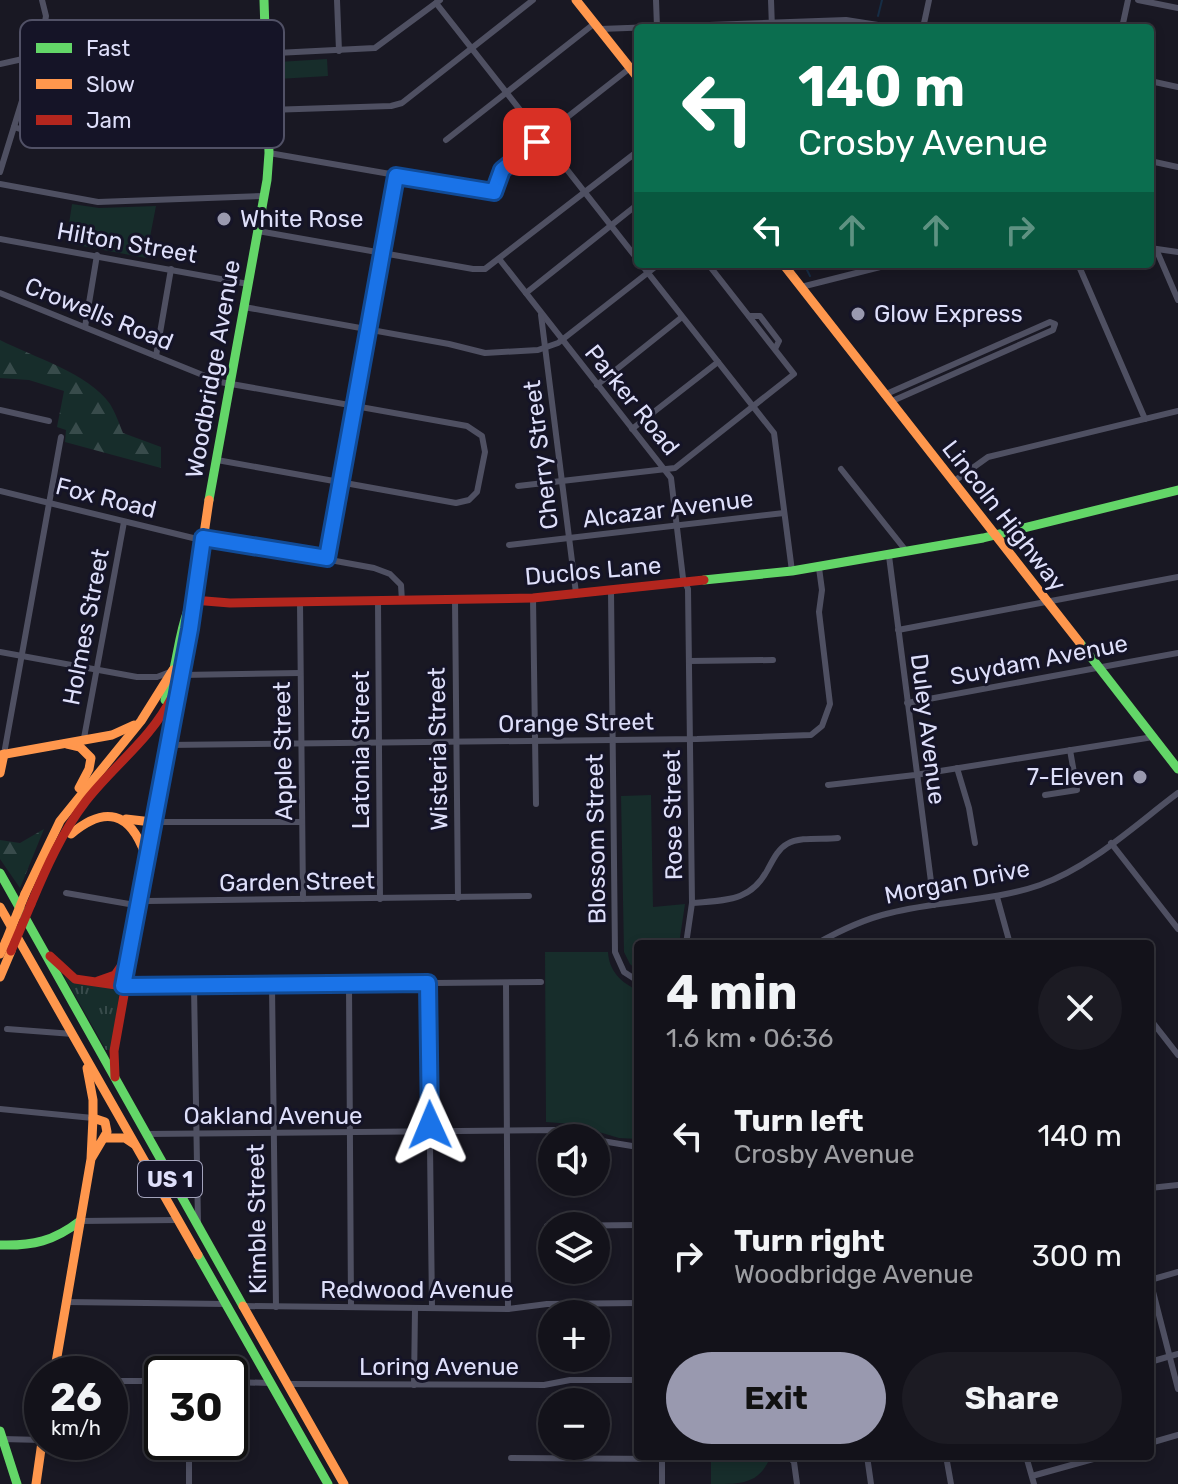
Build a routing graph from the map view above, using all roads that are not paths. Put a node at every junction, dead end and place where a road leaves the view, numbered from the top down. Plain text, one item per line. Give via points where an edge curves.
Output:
1 (42, 0) edge
2 (264, 0) edge
3 (337, 0) edge
4 (533, 0) edge
5 (576, 0) edge
6 (656, 0) edge
7 (771, 0) edge
8 (929, 0) edge
9 (1128, 0) edge
10 (1138, 0) edge
11 (437, 1) edge
12 (1178, 8) edge
13 (44, 20) edge
14 (265, 20) edge
15 (657, 24) edge
16 (772, 24) edge
17 (797, 24) edge
18 (872, 24) edge
19 (924, 24) edge
20 (1123, 24) edge
21 (597, 26) junction
22 (634, 27) edge
23 (472, 49) junction
24 (339, 51) junction
25 (284, 53) edge
26 (20, 60) edge
27 (0, 64) edge
28 (630, 68) junction
29 (634, 73) edge
30 (1154, 82) edge
31 (1178, 87) edge
32 (507, 93) junction
33 (20, 108) edge
34 (284, 114) edge
35 (14, 127) junction
36 (20, 129) edge
37 (542, 138) junction
38 (446, 140) dead end
39 (269, 148) edge
40 (269, 153) junction
41 (634, 154) edge
42 (1154, 162) edge
43 (1178, 167) edge
44 (0, 172) edge
45 (396, 176) junction
46 (0, 184) edge
47 (585, 192) junction
48 (264, 196) junction
49 (634, 207) edge
50 (611, 225) junction
51 (258, 231) junction
52 (0, 239) edge
53 (1154, 249) edge
54 (1154, 251) edge
55 (1178, 252) edge
56 (382, 253) junction
57 (634, 254) edge
58 (97, 255) junction
59 (500, 260) junction
60 (645, 268) edge
61 (654, 268) edge
62 (711, 268) edge
63 (786, 268) edge
64 (876, 268) edge
65 (1080, 268) edge
66 (171, 269) junction
67 (648, 272) junction
68 (248, 284) junction
69 (801, 287) junction
70 (0, 293) edge
71 (526, 293) junction
72 (1178, 300) edge
73 (244, 307) junction
74 (540, 311) junction
75 (682, 317) junction
76 (85, 327) junction
77 (368, 329) junction
78 (562, 340) junction
79 (547, 348) junction
80 (156, 356) junction
81 (971, 357) junction
82 (718, 362) junction
83 (975, 365) junction
84 (230, 384) junction
85 (597, 385) junction
86 (887, 398) junction
87 (355, 406) junction
88 (753, 407) junction
89 (0, 410) edge
90 (1178, 411) edge
91 (1145, 419) junction
92 (49, 421) dead end
93 (632, 429) junction
94 (61, 437) dead end
95 (217, 460) junction
96 (841, 469) dead end
97 (665, 470) junction
98 (562, 482) junction
99 (953, 482) junction
100 (341, 483) junction
101 (518, 486) dead end
102 (1178, 490) edge
103 (0, 491) edge
104 (49, 503) junction
105 (784, 513) junction
106 (124, 522) junction
107 (676, 526) junction
108 (994, 534) junction
109 (203, 538) junction
110 (569, 539) junction
111 (509, 545) dead end
112 (907, 552) junction
113 (889, 556) junction
114 (327, 558) junction
115 (819, 568) junction
116 (792, 571) junction
117 (1178, 577) edge
118 (685, 583) junction
119 (611, 591) junction
120 (576, 594) junction
121 (533, 598) junction
122 (193, 600) junction
123 (455, 600) junction
124 (378, 601) junction
125 (402, 601) junction
126 (1045, 602) junction
127 (300, 603) junction
128 (898, 630) junction
129 (0, 652) edge
130 (1178, 653) edge
131 (21, 656) junction
132 (773, 660) dead end
133 (689, 661) junction
134 (1098, 668) junction
135 (97, 669) junction
136 (177, 672) junction
137 (300, 673) junction
138 (907, 703) junction
139 (141, 721) junction
140 (159, 723) junction
141 (1153, 737) junction
142 (84, 738) junction
143 (690, 739) junction
144 (613, 740) junction
145 (535, 741) junction
146 (456, 742) junction
147 (379, 743) junction
148 (60, 744) junction
149 (301, 744) junction
150 (166, 745) junction
151 (1070, 750) junction
152 (2, 754) edge
153 (957, 768) junction
154 (1178, 769) edge
155 (0, 773) edge
156 (915, 775) junction
157 (828, 785) dead end
158 (1178, 793) edge
159 (1045, 795) dead end
160 (536, 804) dead end
161 (126, 819) junction
162 (60, 821) junction
163 (152, 822) junction
164 (302, 822) junction
165 (838, 838) dead end
166 (975, 843) dead end
167 (1111, 843) junction
168 (57, 848) junction
169 (146, 855) junction
170 (1, 873) edge
171 (66, 893) dead end
172 (529, 896) dead end
173 (997, 897) junction
174 (458, 898) junction
175 (303, 899) junction
176 (380, 899) junction
177 (138, 903) junction
178 (692, 903) junction
179 (934, 905) junction
180 (0, 907) edge
181 (0, 915) edge
182 (1178, 929) edge
183 (17, 935) junction
184 (687, 940) edge
185 (824, 940) edge
186 (1009, 940) edge
187 (40, 947) junction
188 (0, 954) edge
189 (128, 956) junction
190 (0, 977) edge
191 (634, 978) edge
192 (94, 982) junction
193 (541, 982) dead end
194 (428, 983) junction
195 (506, 983) junction
196 (349, 985) junction
197 (123, 986) junction
198 (194, 986) junction
199 (272, 986) junction
200 (1154, 1024) edge
201 (7, 1029) dead end
202 (73, 1034) junction
203 (83, 1052) junction
204 (1178, 1055) edge
205 (117, 1085) junction
206 (0, 1109) edge
207 (93, 1118) junction
208 (538, 1130) edge
209 (507, 1131) junction
210 (430, 1132) junction
211 (349, 1133) junction
212 (146, 1134) junction
213 (196, 1134) junction
214 (274, 1134) junction
215 (105, 1138) junction
216 (610, 1142) edge
217 (136, 1145) junction
218 (634, 1146) edge
219 (91, 1159) junction
220 (1178, 1185) edge
221 (1154, 1188) edge
222 (180, 1220) junction
223 (80, 1221) junction
224 (610, 1225) edge
225 (634, 1225) edge
226 (199, 1230) junction
227 (0, 1245) edge
228 (1178, 1272) edge
229 (1154, 1279) edge
230 (1154, 1296) edge
231 (66, 1302) junction
232 (634, 1303) edge
233 (228, 1304) junction
234 (243, 1306) junction
235 (276, 1307) junction
236 (351, 1307) junction
237 (415, 1308) junction
238 (432, 1308) junction
239 (508, 1309) junction
240 (1178, 1354) edge
241 (57, 1356) edge
242 (1169, 1357) junction
243 (1154, 1361) edge
244 (634, 1380) edge
245 (248, 1382) edge
246 (271, 1383) junction
247 (286, 1384) junction
248 (414, 1385) junction
249 (1178, 1389) edge
250 (1178, 1435) edge
251 (1, 1436) edge
252 (24, 1439) edge
253 (1154, 1442) edge
254 (634, 1457) edge
255 (511, 1458) dead end
256 (39, 1460) edge
257 (189, 1460) edge
258 (662, 1460) edge
259 (792, 1460) edge
260 (868, 1460) edge
261 (947, 1460) edge
262 (1027, 1460) edge
263 (1092, 1460) edge
264 (1033, 1480) edge
265 (17, 1484) edge
266 (36, 1484) edge
267 (189, 1484) edge
268 (328, 1484) edge
269 (344, 1484) edge
270 (662, 1484) edge
271 (797, 1484) edge
272 (871, 1484) edge
273 (951, 1484) edge

1 - 13 street
2 - 14 main road, Woodbridge Avenue
3 - 24 street
4 - 23 street
5 - 21 main road
6 - 15 street
7 - 16 street
8 - 19 street
9 - 20 street
10 - 12 street
11 - 23 street
11 - 24 street via 381,46
17 - 18 street
21 - 22 street
21 - 28 main road
21 - 32 street
23 - 32 street
23 - 34 street via 396,105
24 - 25 street
26 - 27 street
28 - 29 main road
28 - 37 street
30 - 31 street
32 - 37 street
32 - 38 street
33 - 35 street
35 - 36 street
35 - 44 street
37 - 45 street via 502,170 494,192
37 - 47 street
39 - 40 main road, Woodbridge Avenue
40 - 45 street
40 - 48 main road, Woodbridge Avenue
41 - 47 street
42 - 43 street
45 - 56 street
46 - 48 street via 98,202
47 - 50 street
47 - 59 street
48 - 51 main road, Woodbridge Avenue
49 - 50 street
50 - 57 street
50 - 71 street
51 - 56 street
51 - 68 main road, Woodbridge Avenue
52 - 58 street, Hilton Street
53 - 55 street
54 - 72 street
56 - 59 street via 480,270
56 - 77 street
58 - 66 street, Hilton Street
58 - 76 street
59 - 71 street, Parker Road
60 - 67 street
61 - 67 street
62 - 88 street via 794,374
63 - 69 main road, Lincoln Highway
64 - 69 street
65 - 91 street
66 - 68 street, Hilton Street
66 - 80 street
67 - 75 street
67 - 78 street
68 - 73 main road, Woodbridge Avenue
69 - 86 main road, Lincoln Highway
70 - 76 street, Crowells Road
71 - 74 street, Parker Road
73 - 77 street
73 - 84 main road, Woodbridge Avenue
74 - 78 street, Parker Road
74 - 79 street, Cherry Street
75 - 82 street
75 - 85 street
76 - 80 street, Crowells Road
77 - 79 street via 490,354
77 - 87 street
78 - 79 street
78 - 85 street, Parker Road
79 - 98 street, Cherry Street
80 - 84 street, Crowells Road
81 - 83 street
81 - 83 street via 1055,324 1053,330
81 - 86 street
82 - 88 street
82 - 93 street
83 - 86 street
84 - 87 street, Crowells Road
84 - 95 main road, Woodbridge Avenue
85 - 93 street, Parker Road
86 - 99 main road, Lincoln Highway
87 - 100 street
87 - 100 street, Crowells Road via 473,428 484,440 482,468 477,492 464,502
88 - 97 street via 675,468
88 - 105 street via 775,437
89 - 92 street
90 - 91 street
91 - 99 street via 988,457
93 - 97 street, Parker Road
94 - 104 street
95 - 100 street
95 - 109 main road, Woodbridge Avenue
96 - 112 street
97 - 98 street
97 - 107 street, Parker Road via 671,478
98 - 101 street
98 - 110 street, Cherry Street
99 - 108 main road, Lincoln Highway
100 - 114 street
102 - 108 main road, Duclos Lane
103 - 104 street, Fox Road
104 - 106 street, Fox Road
104 - 131 street
105 - 107 street, Alcazar Avenue
105 - 116 street
106 - 109 street, Fox Road
106 - 135 street, Holmes Street
107 - 110 street, Alcazar Avenue
107 - 118 street, Parker Road
108 - 112 main road, Duclos Lane
108 - 126 main road, Lincoln Highway
109 - 114 street, Fox Road
109 - 122 main road, Woodbridge Avenue
110 - 111 street, Alcazar Avenue
110 - 120 street, Cherry Street
112 - 113 main road, Duclos Lane
113 - 115 main road, Duclos Lane
113 - 128 street, Duley Avenue
114 - 125 street, Fox Road via 390,574 401,585
115 - 116 main road, Duclos Lane
115 - 143 street, Orange Street via 830,704 822,726 803,737
116 - 118 main road, Duclos Lane
117 - 126 street
118 - 119 main road, Duclos Lane
118 - 133 street, Rose Street
119 - 120 main road, Duclos Lane
119 - 144 street, Blossom Street
120 - 121 main road, Duclos Lane
121 - 123 main road, Duclos Lane
121 - 145 street
122 - 127 main road, Duclos Lane
122 - 136 main road, Woodbridge Avenue via 182,624
123 - 125 main road, Duclos Lane
123 - 146 street, Wisteria Street
124 - 125 main road, Duclos Lane
124 - 127 main road, Duclos Lane
124 - 147 street, Latonia Street
126 - 128 street
126 - 134 main road, Lincoln Highway
127 - 137 street, Apple Street
128 - 138 street, Duley Avenue
129 - 131 street
130 - 134 street, Suydam Avenue
131 - 135 street
131 - 152 street
132 - 133 street
133 - 143 street, Rose Street
134 - 138 street, Suydam Avenue
134 - 141 main road, Lincoln Highway
135 - 136 street via 149,678
135 - 142 street, Holmes Street
136 - 137 street
136 - 139 main road
136 - 140 main road
136 - 150 main road, Woodbridge Avenue
137 - 149 street, Apple Street
138 - 156 street, Duley Avenue
139 - 142 main road via 120,733
139 - 162 main road
140 - 150 main road, Woodbridge Avenue
140 - 168 main road via 84,804
141 - 151 street
141 - 154 main road, Lincoln Highway
142 - 148 main road
143 - 144 street, Orange Street
143 - 178 street, Rose Street
144 - 145 street, Orange Street
144 - 191 street, Blossom Street via 615,952 624,972
145 - 146 street, Orange Street
145 - 160 street
146 - 147 street, Orange Street
146 - 174 street, Wisteria Street
147 - 149 street, Orange Street
147 - 176 street, Latonia Street
148 - 152 main road
148 - 162 main road via 80,747 91,762
149 - 150 street, Orange Street
149 - 164 street, Apple Street
150 - 163 main road, Woodbridge Avenue
151 - 153 street
151 - 159 street via 1077,790
152 - 155 main road
153 - 156 street
153 - 166 street
156 - 157 street
156 - 179 street, Duley Avenue
158 - 167 street, Morgan Drive
161 - 163 main road
161 - 168 main road via 89,821
161 - 169 main road via 138,832
162 - 188 main road, bridge
163 - 164 street
163 - 169 main road, Woodbridge Avenue
164 - 175 street, Apple Street
165 - 178 street via 786,845 750,892
167 - 173 street, Morgan Drive via 1063,875
167 - 182 street
168 - 190 main road, bridge
169 - 177 main road, Woodbridge Avenue
170 - 187 main road, US 1
171 - 177 street, Garden Street
172 - 174 street, Garden Street
173 - 179 street, Morgan Drive
173 - 186 street
174 - 176 street, Garden Street
175 - 176 street, Garden Street
175 - 177 street, Garden Street
177 - 189 main road, Woodbridge Avenue
178 - 184 street, Rose Street
179 - 185 street, Morgan Drive via 889,913
180 - 183 main road, US 1
181 - 183 main road
183 - 202 main road, US 1
187 - 192 main road via 75,979
187 - 205 main road, US 1
189 - 192 main road via 115,975
189 - 197 main road, Woodbridge Avenue
192 - 197 main road
193 - 195 street
194 - 195 street
194 - 196 street
194 - 210 street
195 - 209 street
196 - 199 street
196 - 211 street
197 - 198 street
197 - 205 main road, Woodbridge Avenue via 114,1051
198 - 199 street
198 - 213 street
199 - 214 street, Kimble Street
200 - 204 street
201 - 202 street
202 - 203 main road, US 1
203 - 207 main road
203 - 217 main road, US 1
205 - 212 main road, US 1
206 - 207 street
207 - 215 main road via 105,1122
207 - 219 main road
208 - 209 street, Oakland Avenue
209 - 210 street, Oakland Avenue
209 - 239 street
210 - 211 street, Oakland Avenue
210 - 238 street
211 - 214 street, Oakland Avenue
211 - 236 street
212 - 213 street, Oakland Avenue
212 - 226 main road, US 1
213 - 214 street, Oakland Avenue
213 - 226 street
214 - 235 street, Kimble Street
215 - 217 main road via 125,1138
215 - 219 main road
216 - 218 street, Oakland Avenue
217 - 222 main road, US 1
219 - 223 main road
220 - 221 street
222 - 223 street
222 - 233 main road, US 1
223 - 227 main road via 48,1243
223 - 231 main road
224 - 225 street
226 - 234 main road, US 1
228 - 229 street
230 - 242 street
231 - 233 street
231 - 241 main road
232 - 239 street, Redwood Avenue
233 - 246 main road, US 1
234 - 235 street, Redwood Avenue
234 - 247 main road, US 1
235 - 236 street, Redwood Avenue
236 - 237 street, Redwood Avenue
237 - 238 street, Redwood Avenue
237 - 248 street
238 - 239 street, Redwood Avenue
240 - 242 street
242 - 243 street
242 - 249 street
244 - 248 street, Loring Avenue
245 - 246 street
246 - 268 main road, US 1
247 - 248 street, Loring Avenue
247 - 269 main road, US 1
250 - 253 street
251 - 252 street
251 - 265 main road
254 - 255 street
256 - 266 main road
257 - 267 street
258 - 270 street
259 - 271 street
260 - 272 street
261 - 273 street
262 - 264 street
263 - 264 street

